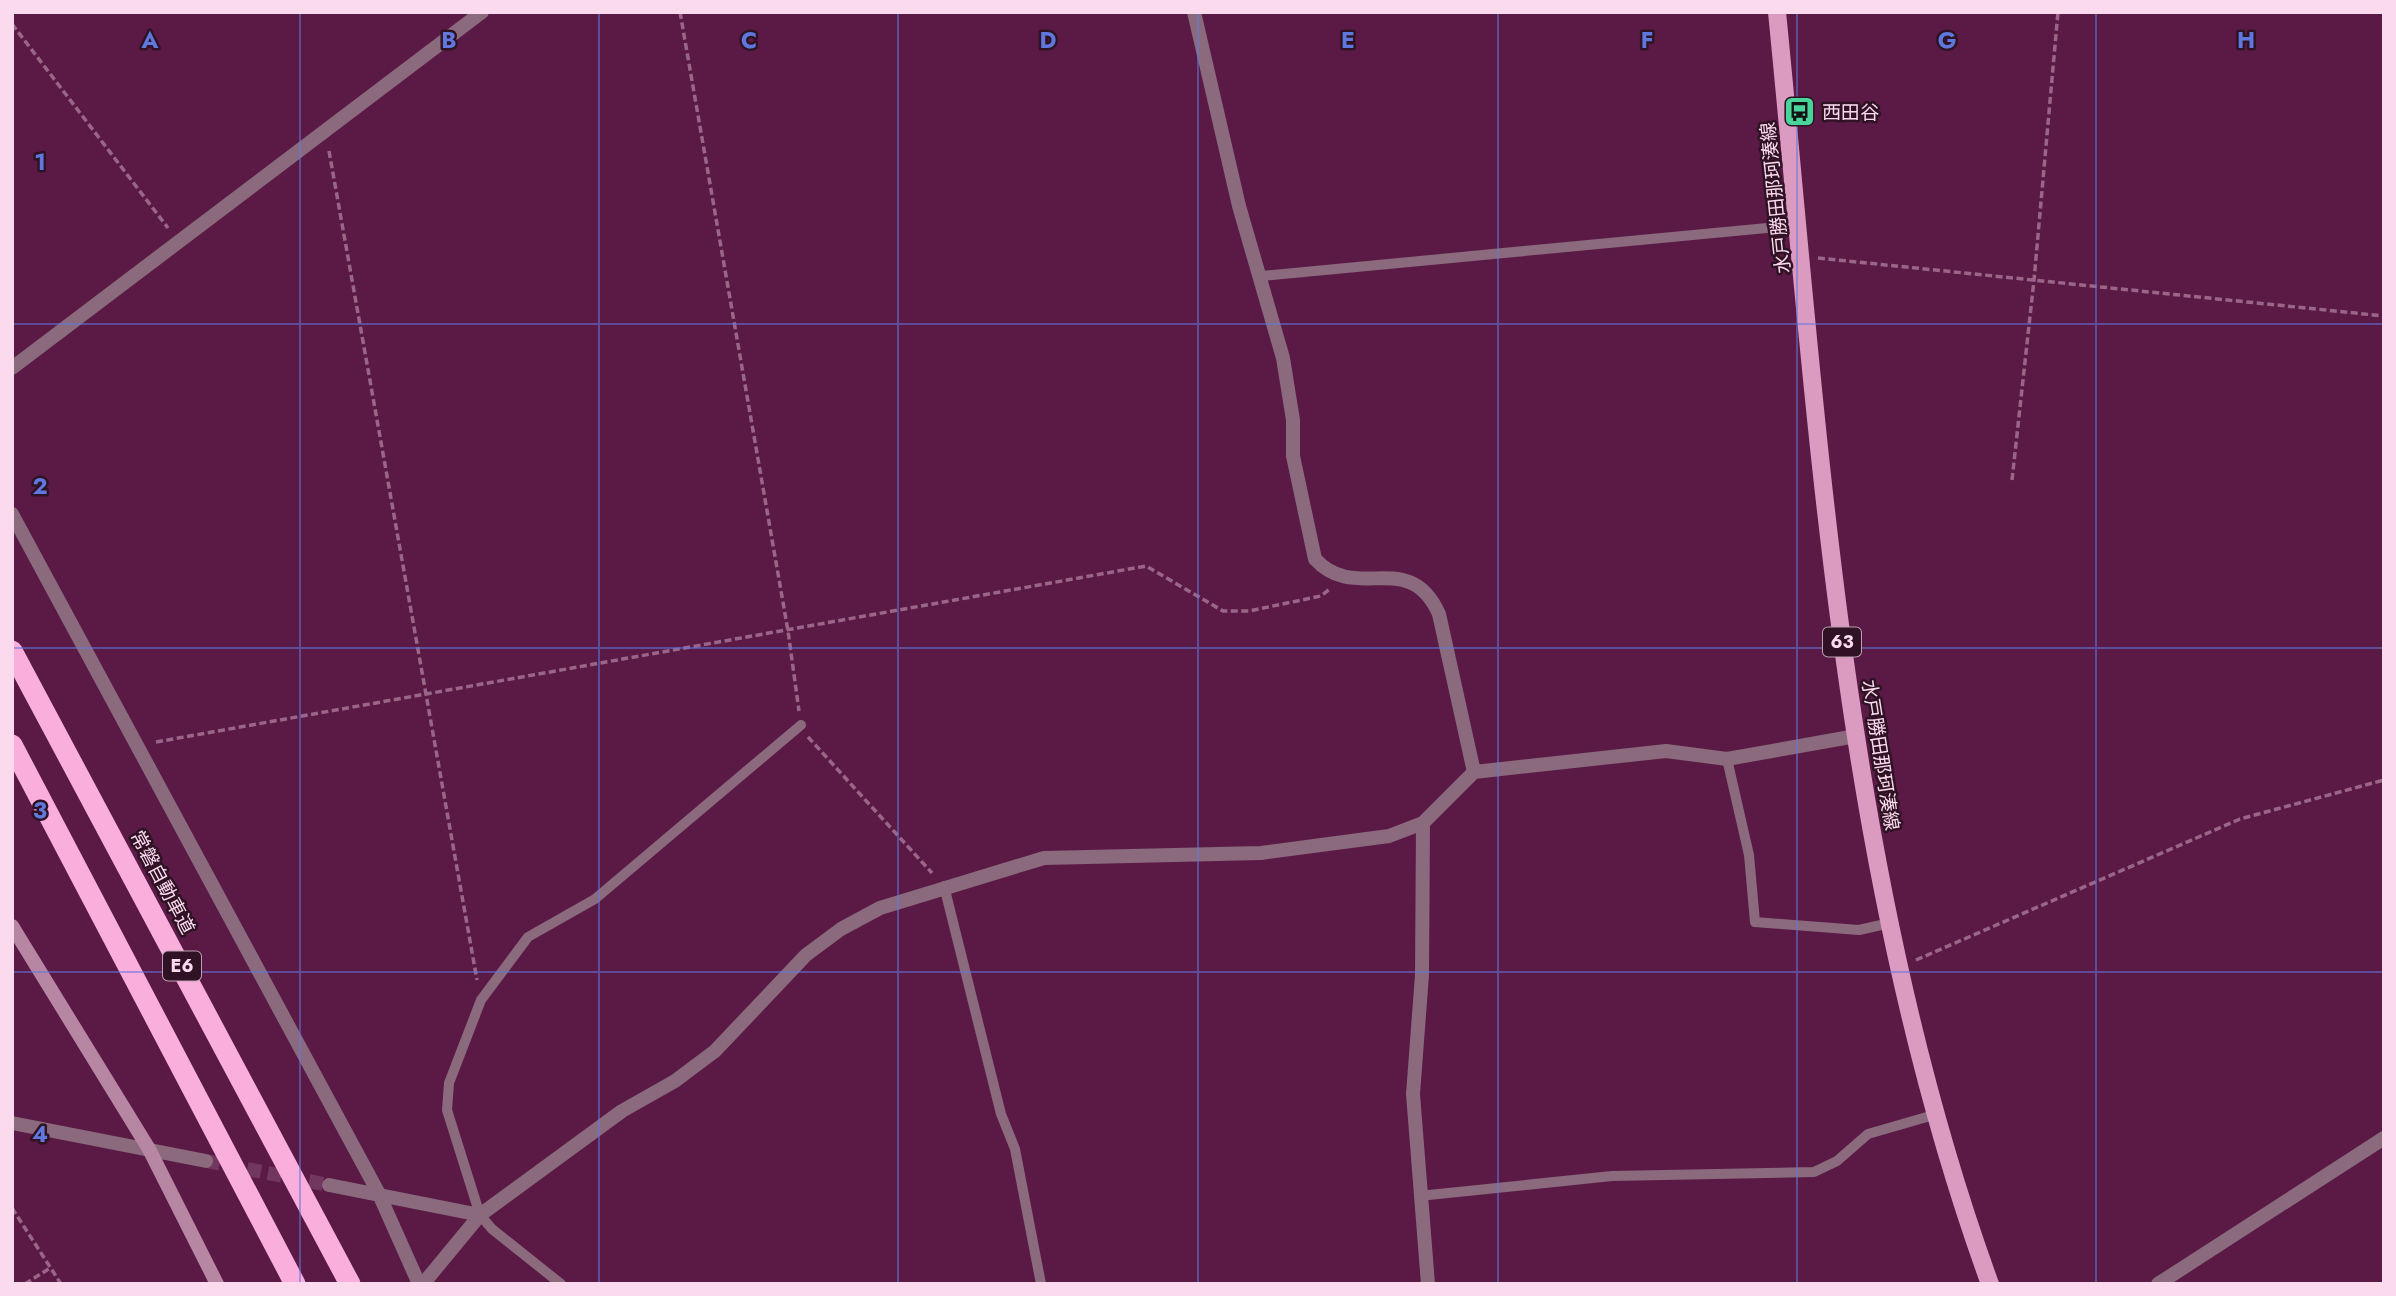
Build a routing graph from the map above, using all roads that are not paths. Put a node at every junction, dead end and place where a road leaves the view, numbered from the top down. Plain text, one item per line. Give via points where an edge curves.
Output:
1 (482, 12) edge
2 (1194, 12) edge
3 (1777, 12) edge
4 (1798, 225) junction
5 (1262, 276) junction
6 (12, 368) edge
7 (12, 514) edge
8 (12, 650) edge
9 (801, 725) road end
10 (1856, 736) junction
11 (12, 745) edge
12 (1727, 759) junction
13 (1474, 772) junction
14 (1423, 822) junction
15 (944, 886) junction
16 (1890, 923) junction
17 (12, 926) edge
18 (1937, 1114) junction
19 (12, 1123) edge
20 (2384, 1138) edge
21 (149, 1149) junction
22 (206, 1161) tunnel mouth
23 (329, 1185) tunnel mouth
24 (377, 1192) junction
25 (1419, 1196) junction
26 (480, 1215) junction
27 (218, 1284) edge
28 (295, 1284) edge
29 (350, 1284) edge
30 (421, 1284) edge
31 (561, 1284) edge
32 (1041, 1284) edge
33 (1428, 1284) edge
34 (1990, 1284) edge
35 (2158, 1284) edge

1 - 6 street
2 - 5 street via 1233,181
3 - 4 main road, 水戸勝田那珂湊線 / 63
4 - 5 lane
4 - 10 main road, 水戸勝田那珂湊線 / 63 via 1831,550
5 - 13 street via 1283,358 1293,420 1293,456 1315,559 1342,578 1398,578 1417,584 1430,595 1439,614
7 - 24 street
8 - 29 highway, 常磐自動車道 / E6
9 - 26 lane via 595,899 528,937 481,1000 449,1083 447,1110
10 - 12 street
10 - 16 main road, 水戸勝田那珂湊線 / 63
11 - 28 highway, E6
12 - 13 street via 1666,751
12 - 16 lane via 1749,855 1755,922 1859,930
13 - 14 street
14 - 15 street via 1389,836 1300,849 1044,858
14 - 25 street via 1422,975 1413,1094
15 - 26 street via 880,908 841,929 778,982 715,1051 675,1081 622,1111
15 - 32 lane via 1001,1114 1015,1149
16 - 18 main road, 水戸勝田那珂湊線 / 63
17 - 21 street
18 - 25 lane via 1868,1134 1838,1161 1814,1172 1612,1176
18 - 34 main road, 水戸勝田那珂湊線 / 63
19 - 21 street
20 - 35 street
21 - 22 street
21 - 27 street
23 - 24 street
24 - 26 street
24 - 30 street
25 - 33 street
26 - 30 street
26 - 31 lane

